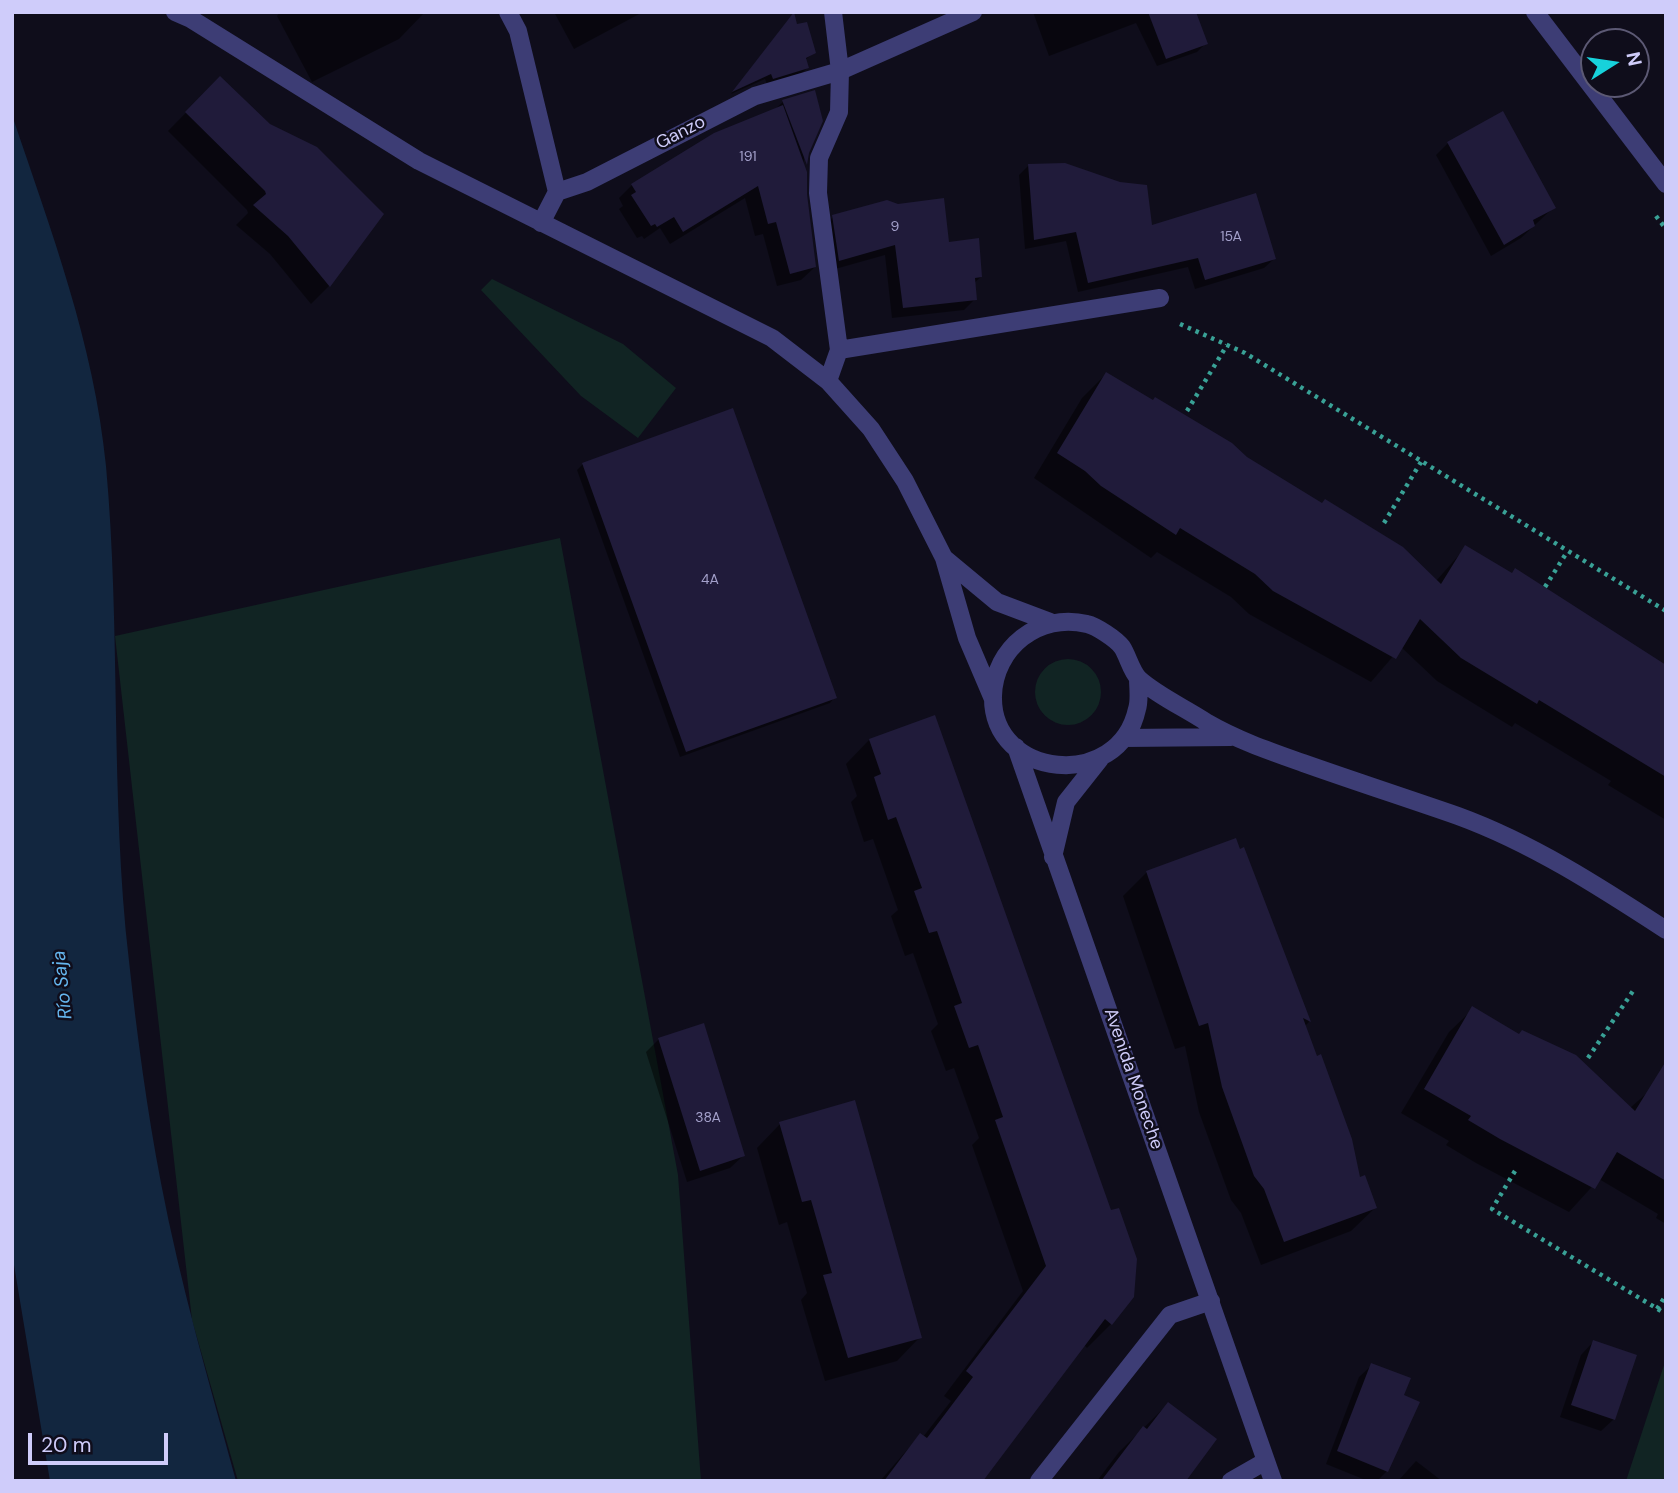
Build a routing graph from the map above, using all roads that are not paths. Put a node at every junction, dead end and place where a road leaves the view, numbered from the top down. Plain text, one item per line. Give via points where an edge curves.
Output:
1 (509, 12) edge
2 (832, 12) edge
3 (973, 12) edge
4 (1535, 12) edge
5 (183, 16) edge
6 (840, 71) junction
7 (1666, 184) edge
8 (557, 192) junction
9 (541, 223) junction
10 (1160, 298) dead end
11 (839, 350) junction
12 (828, 381) junction
13 (944, 558) junction
14 (1050, 622) junction
15 (1138, 678) junction
16 (993, 699) junction
17 (1231, 737) junction
18 (1124, 738) junction
19 (1016, 747) junction
20 (1100, 759) junction
21 (1053, 858) junction
22 (1666, 930) edge
23 (1211, 1301) junction
24 (1266, 1461) junction
25 (1039, 1481) edge
26 (1231, 1481) edge
27 (1273, 1481) edge

1 - 8 street via 518,31
2 - 6 street
3 - 6 street, Ganzo
4 - 7 street
5 - 9 street via 419,161
6 - 8 street, Ganzo via 755,96
6 - 11 street via 839,112 820,158 818,192
8 - 9 street
9 - 12 street via 772,338
10 - 11 street
11 - 12 street
12 - 13 street via 871,429 905,481
13 - 14 street via 997,601
13 - 16 street via 967,638
14 - 15 street via 1088,624 1099,630 1120,644
14 - 16 street via 1016,639 996,672
15 - 17 street
15 - 18 street via 1138,709
16 - 19 street via 1000,725
17 - 18 street
17 - 22 street via 1460,817 1517,842
18 - 20 street
19 - 20 street via 1038,762 1070,768
19 - 21 street, Avenida Moneche
20 - 21 street via 1066,802
21 - 23 street, Avenida Moneche
23 - 24 street, Avenida Moneche
23 - 25 street via 1170,1315
24 - 26 street
24 - 27 street, Avenida Moneche

